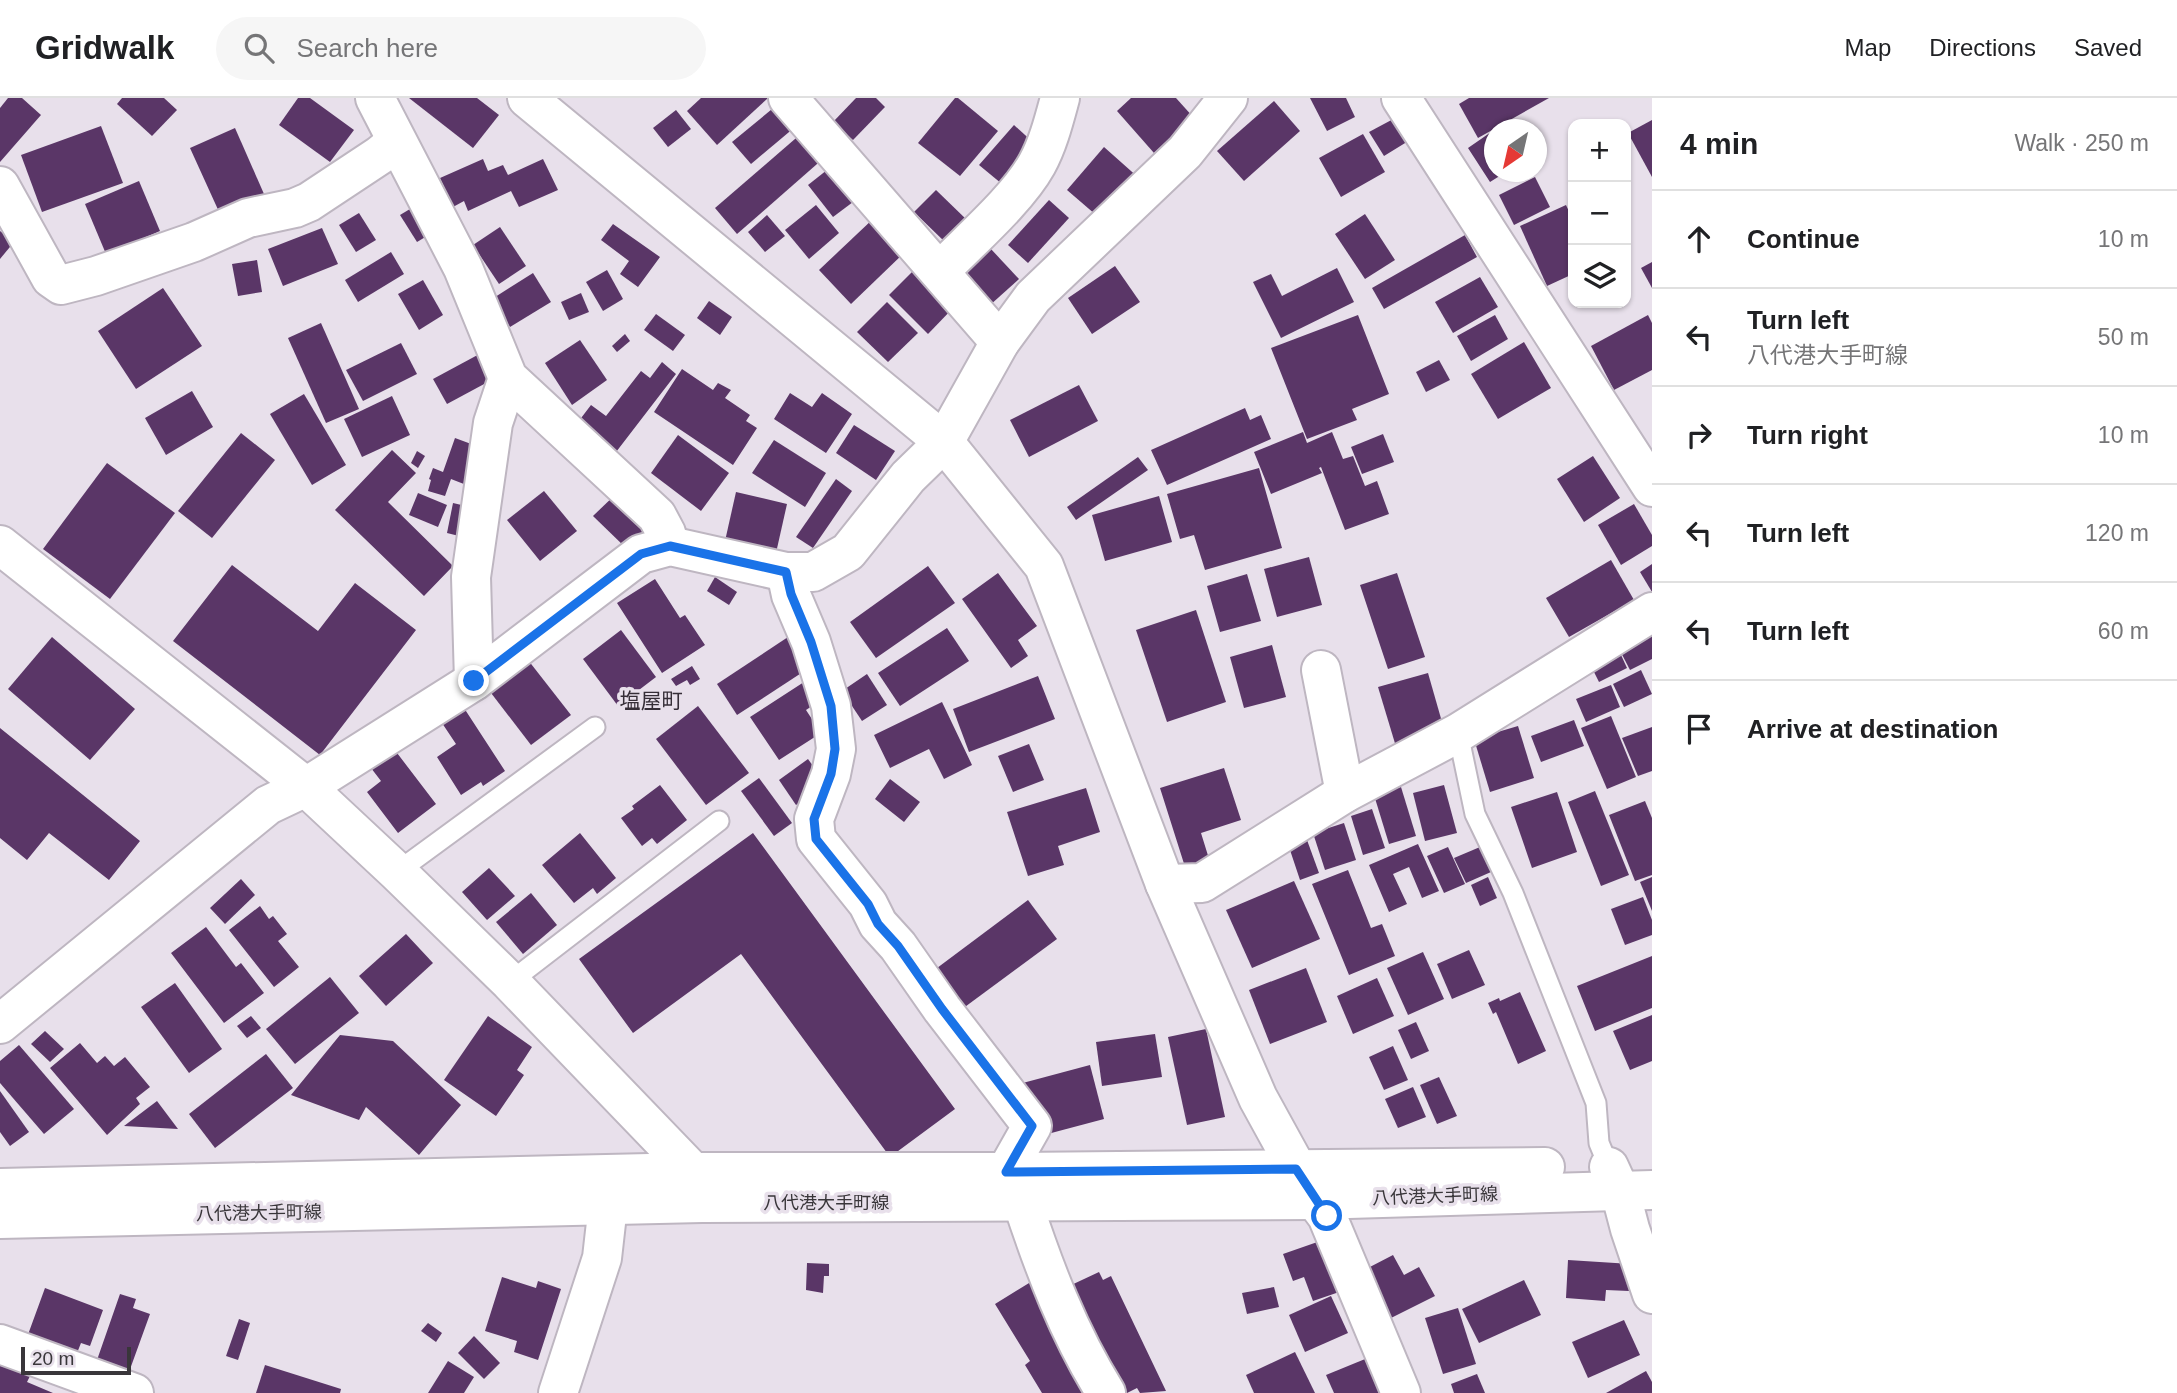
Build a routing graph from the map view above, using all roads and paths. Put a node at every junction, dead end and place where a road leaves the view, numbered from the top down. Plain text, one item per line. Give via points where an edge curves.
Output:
1 (374, 98) edge
2 (527, 98) edge
3 (789, 98) edge
4 (1060, 98) edge
5 (1228, 98) edge
6 (1401, 98) edge
7 (396, 142) junction
8 (0, 186) edge
9 (940, 271) junction
10 (1000, 342) junction
11 (508, 378) junction
12 (944, 442) junction
13 (1652, 487) edge
14 (0, 545) edge
15 (670, 546) junction
16 (786, 572) junction
17 (1652, 612) edge
18 (1321, 670) dead end
19 (474, 681) junction
20 (595, 727) dead end
21 (1458, 733) junction
22 (306, 787) junction
23 (1345, 793) junction
24 (719, 821) dead end
25 (397, 872) junction
26 (1165, 884) junction
27 (510, 982) junction
28 (0, 1024) edge
29 (1652, 1166) edge
30 (1627, 1183) edge
31 (1305, 1185) junction
32 (1014, 1187) junction
33 (0, 1188) edge
34 (698, 1188) junction
35 (608, 1205) junction
36 (0, 1219) edge
37 (1652, 1294) edge
38 (0, 1344) edge
39 (134, 1393) edge
40 (558, 1393) edge
41 (1106, 1393) edge
42 (1402, 1393) edge

1 - 7 street
2 - 12 street
3 - 9 street
4 - 9 street via 1037,164 1018,192
5 - 10 street via 1185,152 1033,297
6 - 13 street
7 - 8 street via 302,205 248,218 181,246 61,285 51,278
7 - 11 street via 463,268
9 - 10 street
10 - 12 street
11 - 15 street via 657,516
11 - 19 street via 493,423 471,577
12 - 16 street via 908,477 848,552 813,572
12 - 26 street via 1044,566
14 - 22 street
15 - 16 street
15 - 19 street via 641,554
16 - 32 street via 831,706 835,749 814,819 816,839 1032,1126
17 - 21 street
18 - 23 street
19 - 22 street
20 - 25 lane
21 - 23 street
21 - 30 lane via 1475,814 1513,892 1597,1103 1599,1143
22 - 25 street
22 - 28 street via 268,805
23 - 26 street via 1202,883
24 - 27 lane
25 - 27 street
26 - 31 street via 1258,1098
27 - 34 street
29 - 30 street, 八代港大手町線
30 - 31 street, 八代港大手町線
30 - 37 street via 1630,1229
31 - 32 street, 八代港大手町線
31 - 42 street via 1327,1216
32 - 34 street, 八代港大手町線
32 - 41 street via 1049,1278
33 - 34 street, 八代港大手町線
34 - 35 street, 八代港大手町線
35 - 36 street, 八代港大手町線
35 - 40 street via 602,1258
38 - 39 street

